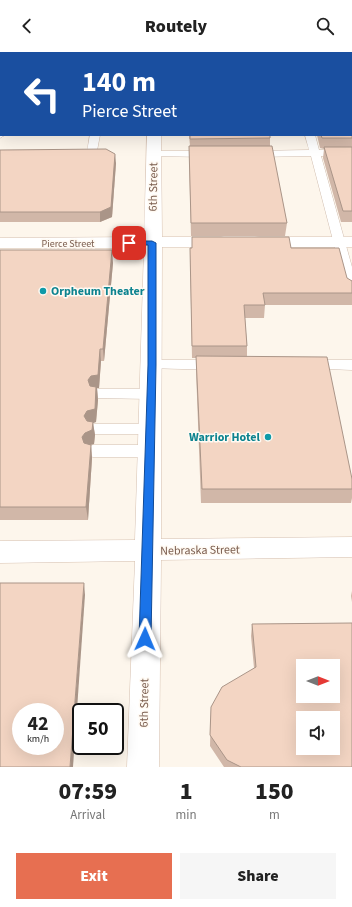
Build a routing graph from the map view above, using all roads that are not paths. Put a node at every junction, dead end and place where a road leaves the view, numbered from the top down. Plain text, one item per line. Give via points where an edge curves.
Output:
1 (95, 136) edge
2 (154, 136) edge
3 (310, 136) edge
4 (352, 153) edge
5 (69, 154) edge
6 (154, 154) junction
7 (222, 154) edge
8 (245, 154) edge
9 (315, 154) junction
10 (346, 242) edge
11 (0, 243) edge
12 (152, 243) junction
13 (352, 290) edge
14 (152, 365) junction
15 (230, 365) edge
16 (298, 365) edge
17 (352, 365) edge
18 (98, 394) dead end
19 (151, 394) junction
20 (95, 429) dead end
21 (150, 440) junction
22 (93, 451) dead end
23 (352, 548) edge
24 (146, 551) junction
25 (0, 552) edge
26 (143, 767) edge

1 - 5 lane via 92,154
2 - 6 main road, 6th Street
3 - 9 lane
4 - 9 lane
6 - 7 lane
6 - 12 main road, 6th Street
8 - 9 lane
9 - 10 lane
10 - 12 main road, Pierce Street
10 - 13 lane
11 - 12 main road, Pierce Street
12 - 14 main road, 6th Street
14 - 15 lane
14 - 19 main road, 6th Street
16 - 17 lane
18 - 19 lane
19 - 21 main road, 6th Street
20 - 21 lane
21 - 22 lane
21 - 24 main road, 6th Street
23 - 24 main road, Nebraska Street
24 - 25 main road, Nebraska Street
24 - 26 main road, 6th Street

